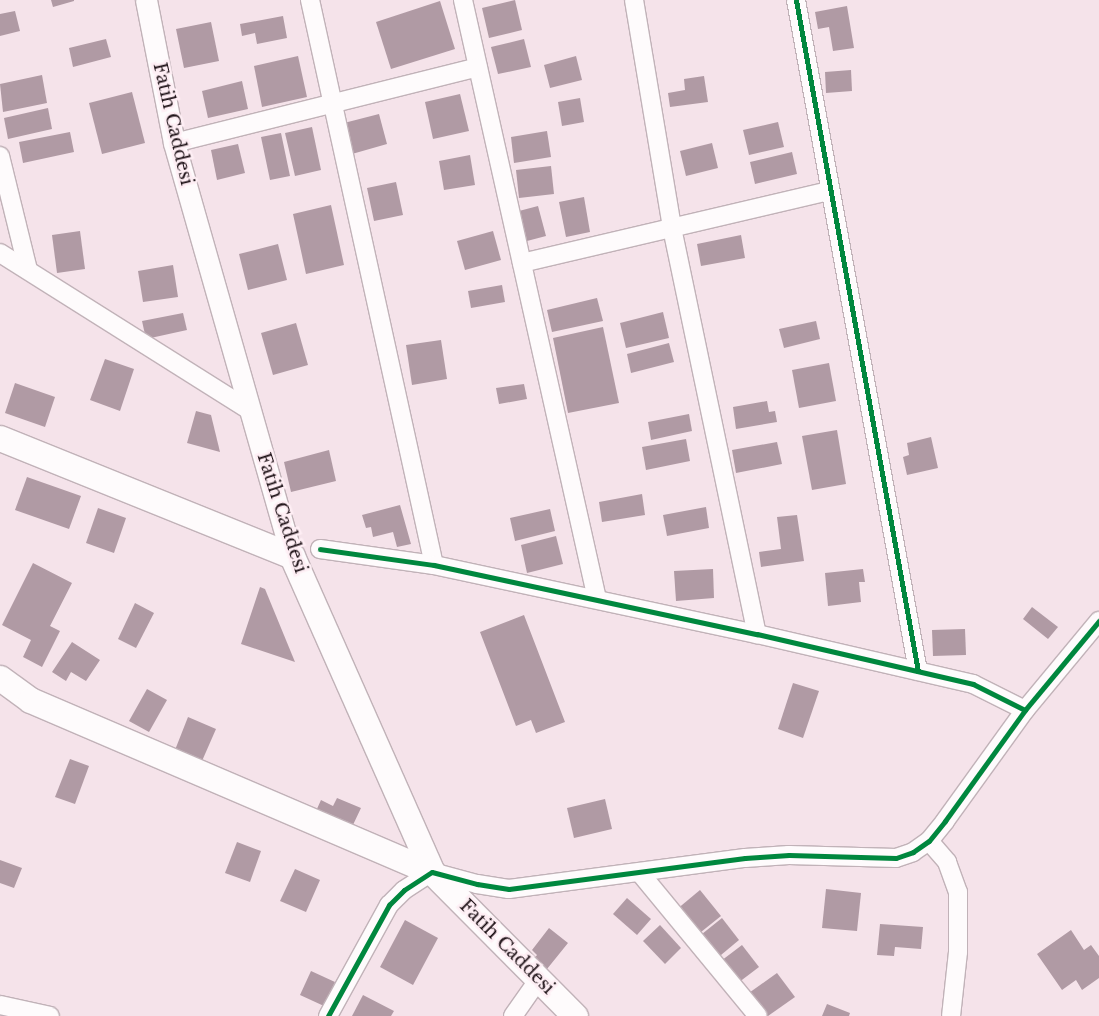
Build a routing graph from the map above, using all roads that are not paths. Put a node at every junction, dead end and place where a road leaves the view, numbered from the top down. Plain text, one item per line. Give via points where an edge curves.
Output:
1 (146, 0) edge
2 (310, 0) edge
3 (463, 0) edge
4 (634, 0) edge
5 (796, 0) edge
6 (478, 67) junction
7 (332, 104) junction
8 (174, 143) junction
9 (0, 156) edge
10 (830, 191) junction
11 (672, 228) junction
12 (0, 253) edge
13 (522, 263) junction
14 (28, 270) junction
15 (251, 411) junction
16 (0, 438) edge
17 (320, 549) dead end
18 (292, 556) junction
19 (434, 566) junction
20 (597, 599) junction
21 (1099, 621) edge
22 (757, 634) junction
23 (918, 671) junction
24 (0, 678) edge
25 (1024, 710) junction
26 (929, 841) junction
27 (432, 872) junction
28 (640, 873) junction
29 (539, 979) junction
30 (0, 1005) edge
31 (50, 1016) edge
32 (328, 1016) edge
33 (513, 1016) edge
34 (575, 1016) edge
35 (758, 1016) edge
36 (951, 1016) edge

1 - 8 street, Fatih Caddesi
2 - 7 street
3 - 6 street
4 - 11 street
5 - 10 street
6 - 7 street
6 - 13 street
7 - 8 street
7 - 19 street
8 - 15 street, Fatih Caddesi
9 - 14 street
10 - 11 street
10 - 23 street
11 - 13 street
11 - 22 street
12 - 14 street
13 - 20 street
14 - 15 street
15 - 18 street, Fatih Caddesi
16 - 18 main road
17 - 19 street
18 - 27 main road, Fatih Caddesi
19 - 20 street
20 - 22 street
21 - 25 street
22 - 23 street
23 - 25 street via 972,684
24 - 27 main road via 30,700
25 - 26 street
26 - 28 street via 896,858 809,855 745,858
26 - 36 street via 947,862 958,892 958,952
27 - 28 street via 510,889
27 - 29 main road, Fatih Caddesi
27 - 32 street via 404,890 389,905
28 - 35 street
29 - 33 street
29 - 34 main road, Fatih Caddesi
30 - 31 street

